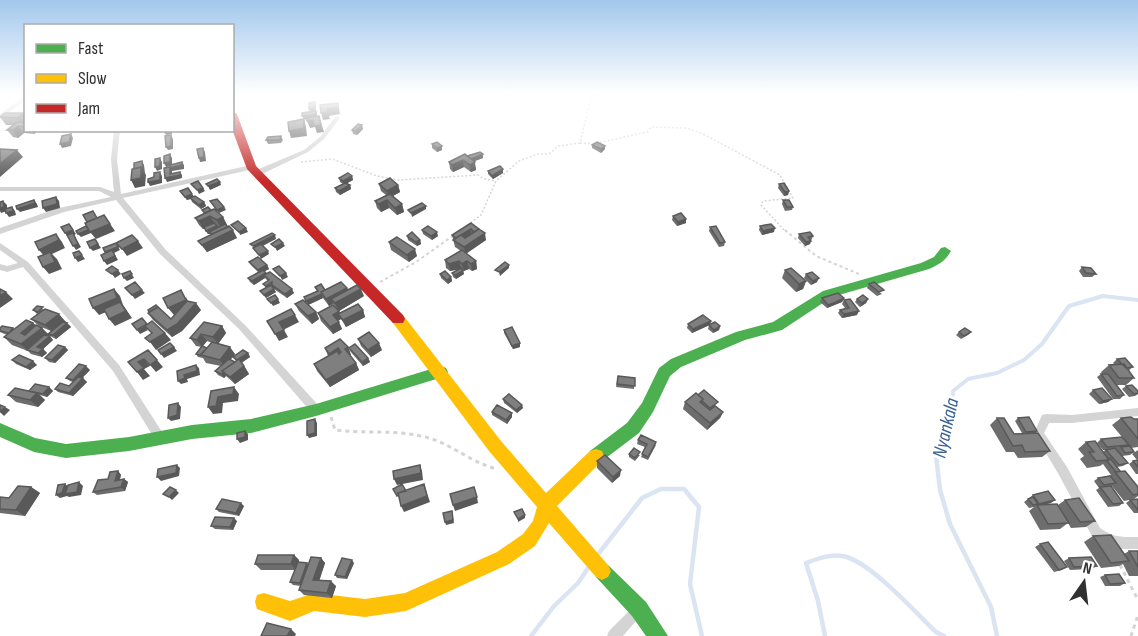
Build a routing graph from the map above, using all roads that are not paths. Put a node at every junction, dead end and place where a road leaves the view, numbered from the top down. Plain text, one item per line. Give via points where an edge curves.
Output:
1 (235, 123) edge
2 (333, 123) edge
3 (117, 132) edge
4 (254, 170) junction
5 (0, 189) edge
6 (117, 196) junction
7 (0, 231) edge
8 (0, 246) edge
9 (945, 251) dead end
10 (25, 264) junction
11 (0, 267) edge
12 (441, 372) junction
13 (322, 408) junction
14 (1138, 412) edge
15 (0, 430) edge
16 (160, 438) junction
17 (546, 505) junction
18 (1138, 543) edge
19 (264, 602) dead end
20 (639, 609) junction
21 (614, 636) edge
22 (658, 636) edge

1 - 4 street
2 - 4 street via 306,151
3 - 6 street
4 - 6 street
4 - 12 street via 390,308
5 - 6 street via 100,189
6 - 7 street
6 - 13 street via 163,252
8 - 10 street
9 - 17 street via 925,266 828,294 777,326 676,363 664,372 633,428 605,447
10 - 11 street
10 - 16 street via 116,368
12 - 13 street
12 - 17 street via 454,395
13 - 16 street via 251,426
14 - 18 street via 1046,418 1039,433 1096,532 1118,543
15 - 16 street via 34,445 66,451
17 - 19 street via 540,525 529,540 503,558 406,602 365,608 314,602 290,611
17 - 20 street via 582,550
20 - 21 street
20 - 22 street

